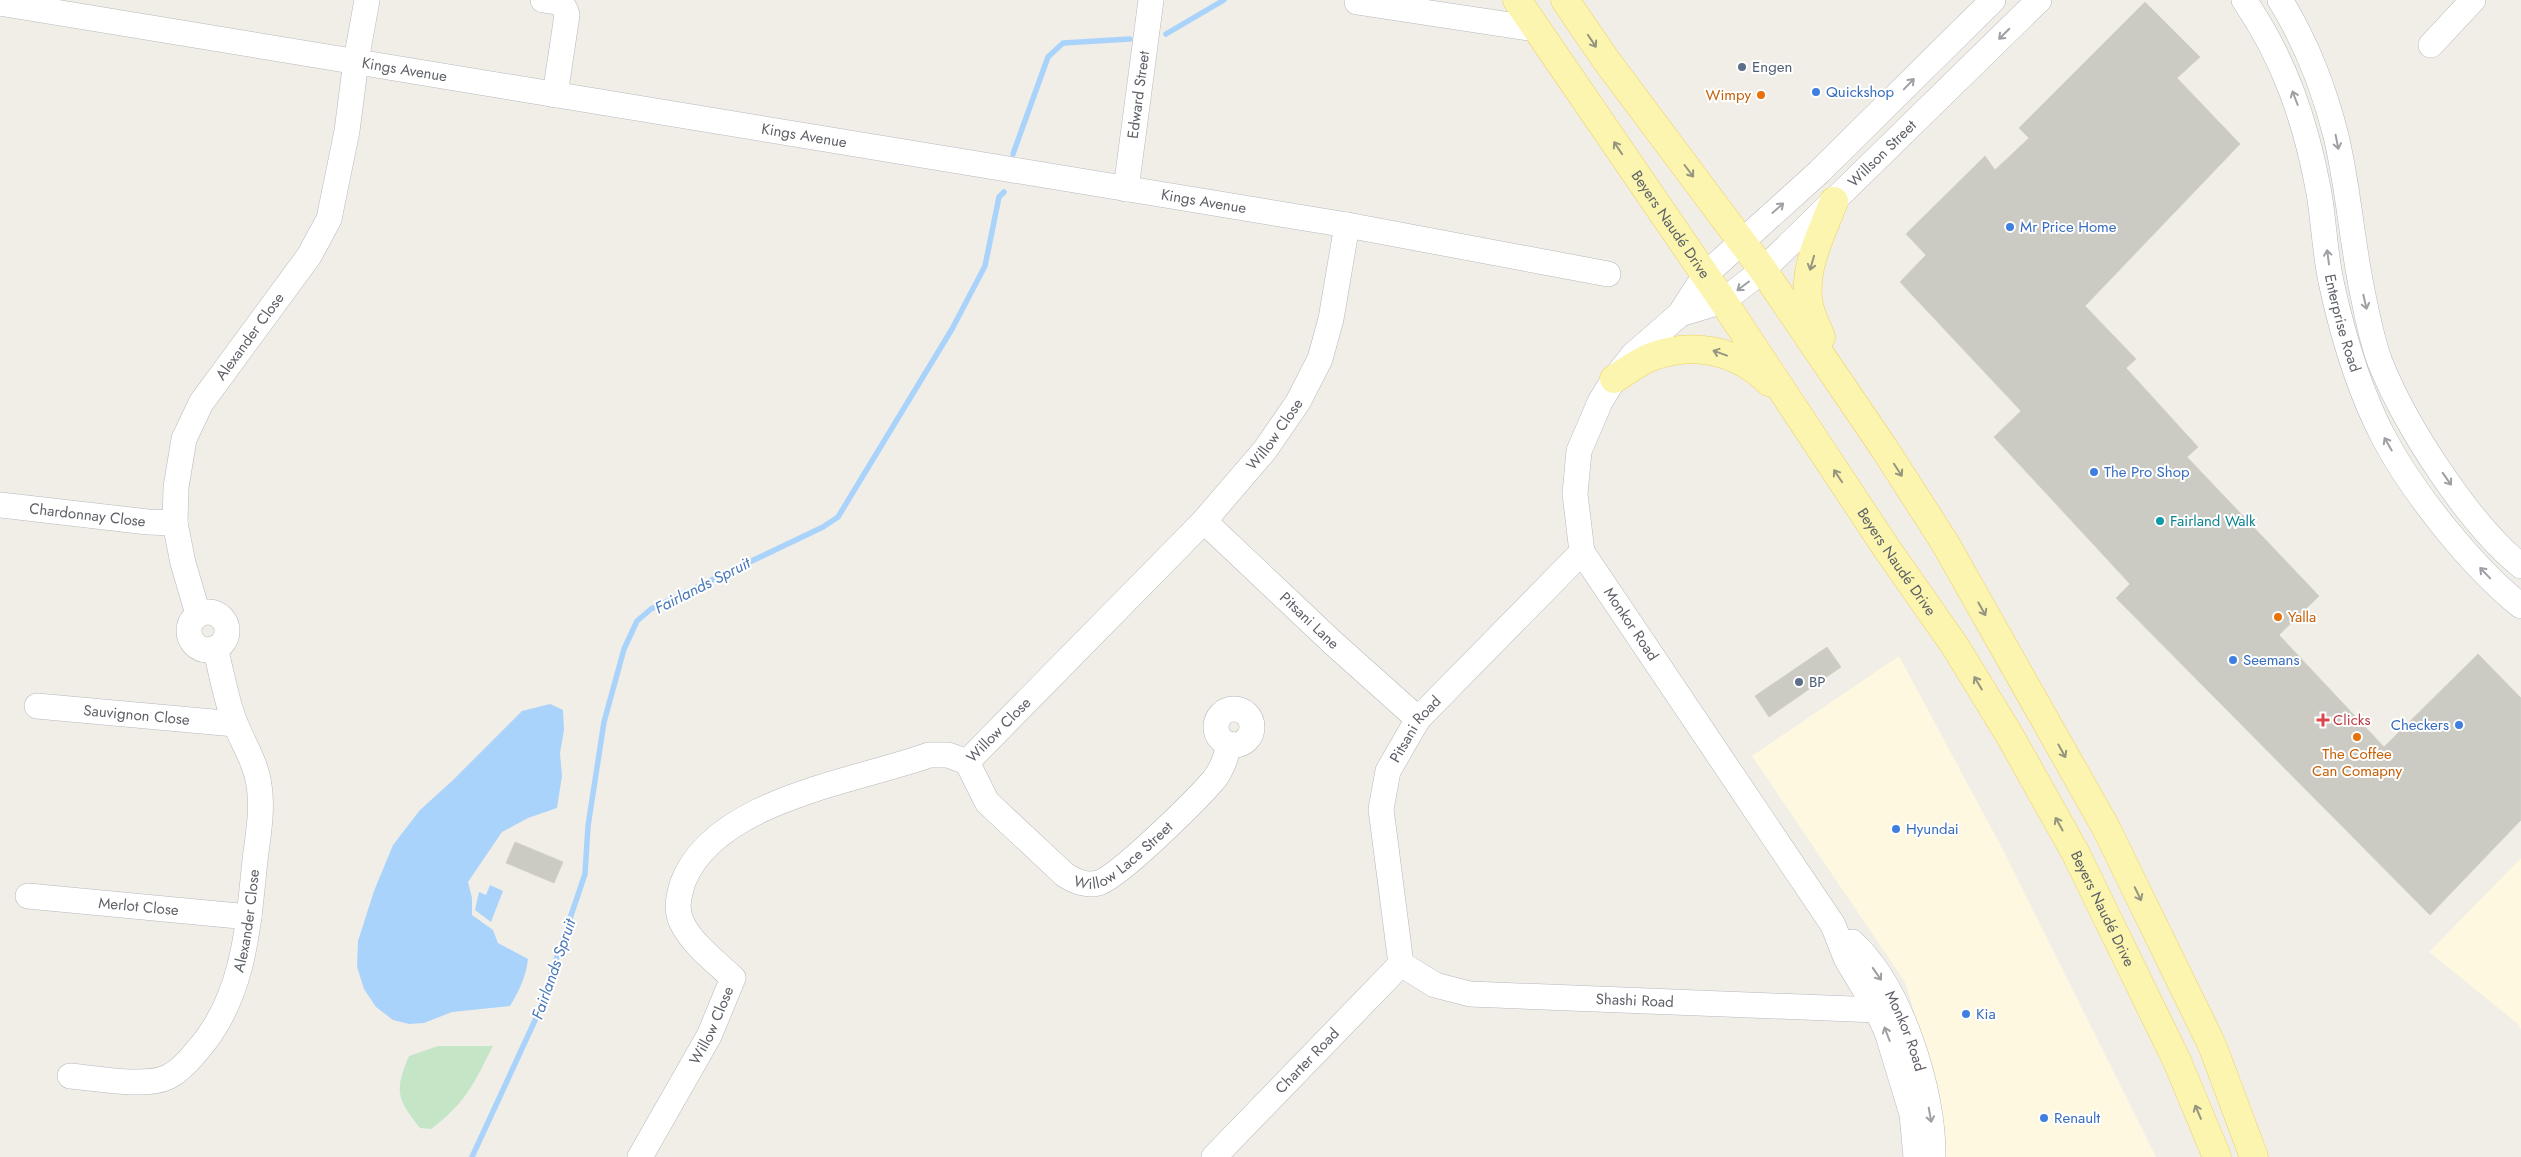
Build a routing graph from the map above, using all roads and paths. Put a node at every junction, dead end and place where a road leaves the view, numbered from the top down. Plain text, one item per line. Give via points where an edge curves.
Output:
1 (367, 0) edge
2 (543, 0) edge
3 (1151, 0) edge
4 (1517, 0) edge
5 (1565, 0) edge
6 (1993, 0) edge
7 (2039, 0) edge
8 (2244, 0) edge
9 (2280, 0) edge
10 (2473, 0) edge
11 (1357, 2) dead end
12 (0, 3) edge
13 (1536, 29) junction
14 (2431, 45) dead end
15 (356, 61) junction
16 (555, 95) junction
17 (1126, 189) junction
18 (1834, 201) junction
19 (1347, 225) junction
20 (1741, 240) junction
21 (1763, 270) junction
22 (1608, 274) dead end
23 (1704, 275) junction
24 (1723, 301) junction
25 (1680, 314) junction
26 (1614, 379) junction
27 (1788, 400) junction
28 (1884, 448) junction
29 (0, 504) edge
30 (1204, 520) junction
31 (175, 523) junction
32 (1582, 552) junction
33 (2521, 566) edge
34 (2521, 606) edge
35 (37, 706) dead end
36 (1418, 719) junction
37 (235, 724) junction
38 (1229, 744) dead end
39 (967, 762) junction
40 (28, 896) dead end
41 (250, 917) junction
42 (1833, 925) junction
43 (1401, 964) junction
44 (1877, 1010) junction
45 (70, 1076) dead end
46 (640, 1157) edge
47 (1214, 1157) edge
48 (1916, 1157) edge
49 (1933, 1157) edge
50 (2217, 1157) edge
51 (2254, 1157) edge

1 - 15 street, Alexander Close
2 - 16 street via 560,3 566,8 567,15
3 - 17 street, Edward Street
4 - 13 main road, Beyers Naudé Drive
5 -> 20 main road
20 -> 6 street, Willson Street via 1819,172
7 -> 18 street, Willson Street
34 -> 8 street, Enterprise Road via 2482,570 2454,538 2384,438 2348,351 2331,284 2319,193 2301,112 2264,28
9 -> 33 street, Enterprise Road via 2303,42 2323,90 2336,137 2364,300 2380,361 2410,424 2444,476 2482,525
10 - 14 street
11 - 13 street
12 - 15 street, Kings Avenue
23 -> 13 main road, Beyers Naudé Drive
15 - 16 street, Kings Avenue
15 - 31 street, Alexander Close via 347,131 329,219 309,256 192,418 180,452
16 - 17 street, Kings Avenue
17 - 19 street, Kings Avenue
18 - 21 street, Willson Street
18 -> 28 main road via 1810,267 1807,286 1809,307 1822,339
19 - 22 street, Kings Avenue
19 - 30 street, Willow Close via 1331,319 1320,359 1298,402 1265,450
20 - 21 main road
20 - 23 street, Willson Street
21 -> 24 street, Willson Street
21 - 28 main road
23 - 24 main road, Beyers Naudé Drive
23 - 25 street, Monkor Road
24 - 25 street, Monkor Road
24 - 27 main road, Beyers Naudé Drive
25 - 26 street, Monkor Road via 1633,355
27 -> 26 main road via 1765,377 1746,365 1700,348 1683,348 1650,357
26 - 32 street, Monkor Road via 1579,450 1575,494
50 -> 27 main road, Beyers Naudé Drive via 2177,1061 2074,852 2010,736 1956,646
28 -> 51 main road via 1945,543 2105,826 2212,1045
29 - 31 street, Chardonnay Close
30 - 36 street, Pitsani Lane
30 - 39 street, Willow Close
31 - 37 street, Alexander Close via 198,614 213,612 225,622 226,637 215,648
32 - 36 street, Pitsani Road
32 - 42 street, Monkor Road
35 - 37 street, Sauvignon Close
36 - 43 street, Pitsani Road via 1388,771 1381,809
37 - 41 street, Alexander Close via 247,746 259,785
38 - 39 street, Willow Lace Street via 1225,761 1212,782 1128,864 1111,878 1089,884 1076,882 1065,875 987,802
39 - 46 street, Willow Close via 948,754 929,755 776,802 728,827 697,858 680,892 681,921 689,935 733,978 709,1036
40 - 41 street, Merlot Close
41 - 45 street, Alexander Close via 234,990 220,1020 183,1068 166,1078 147,1081
42 - 44 street, Monkor Road via 1846,958
42 -> 49 street, Monkor Road via 1859,948 1896,1005 1906,1028 1927,1101
43 - 44 street, Shashi Road via 1435,985 1470,994
43 - 47 street, Charter Road
48 -> 44 street, Monkor Road via 1910,1106

